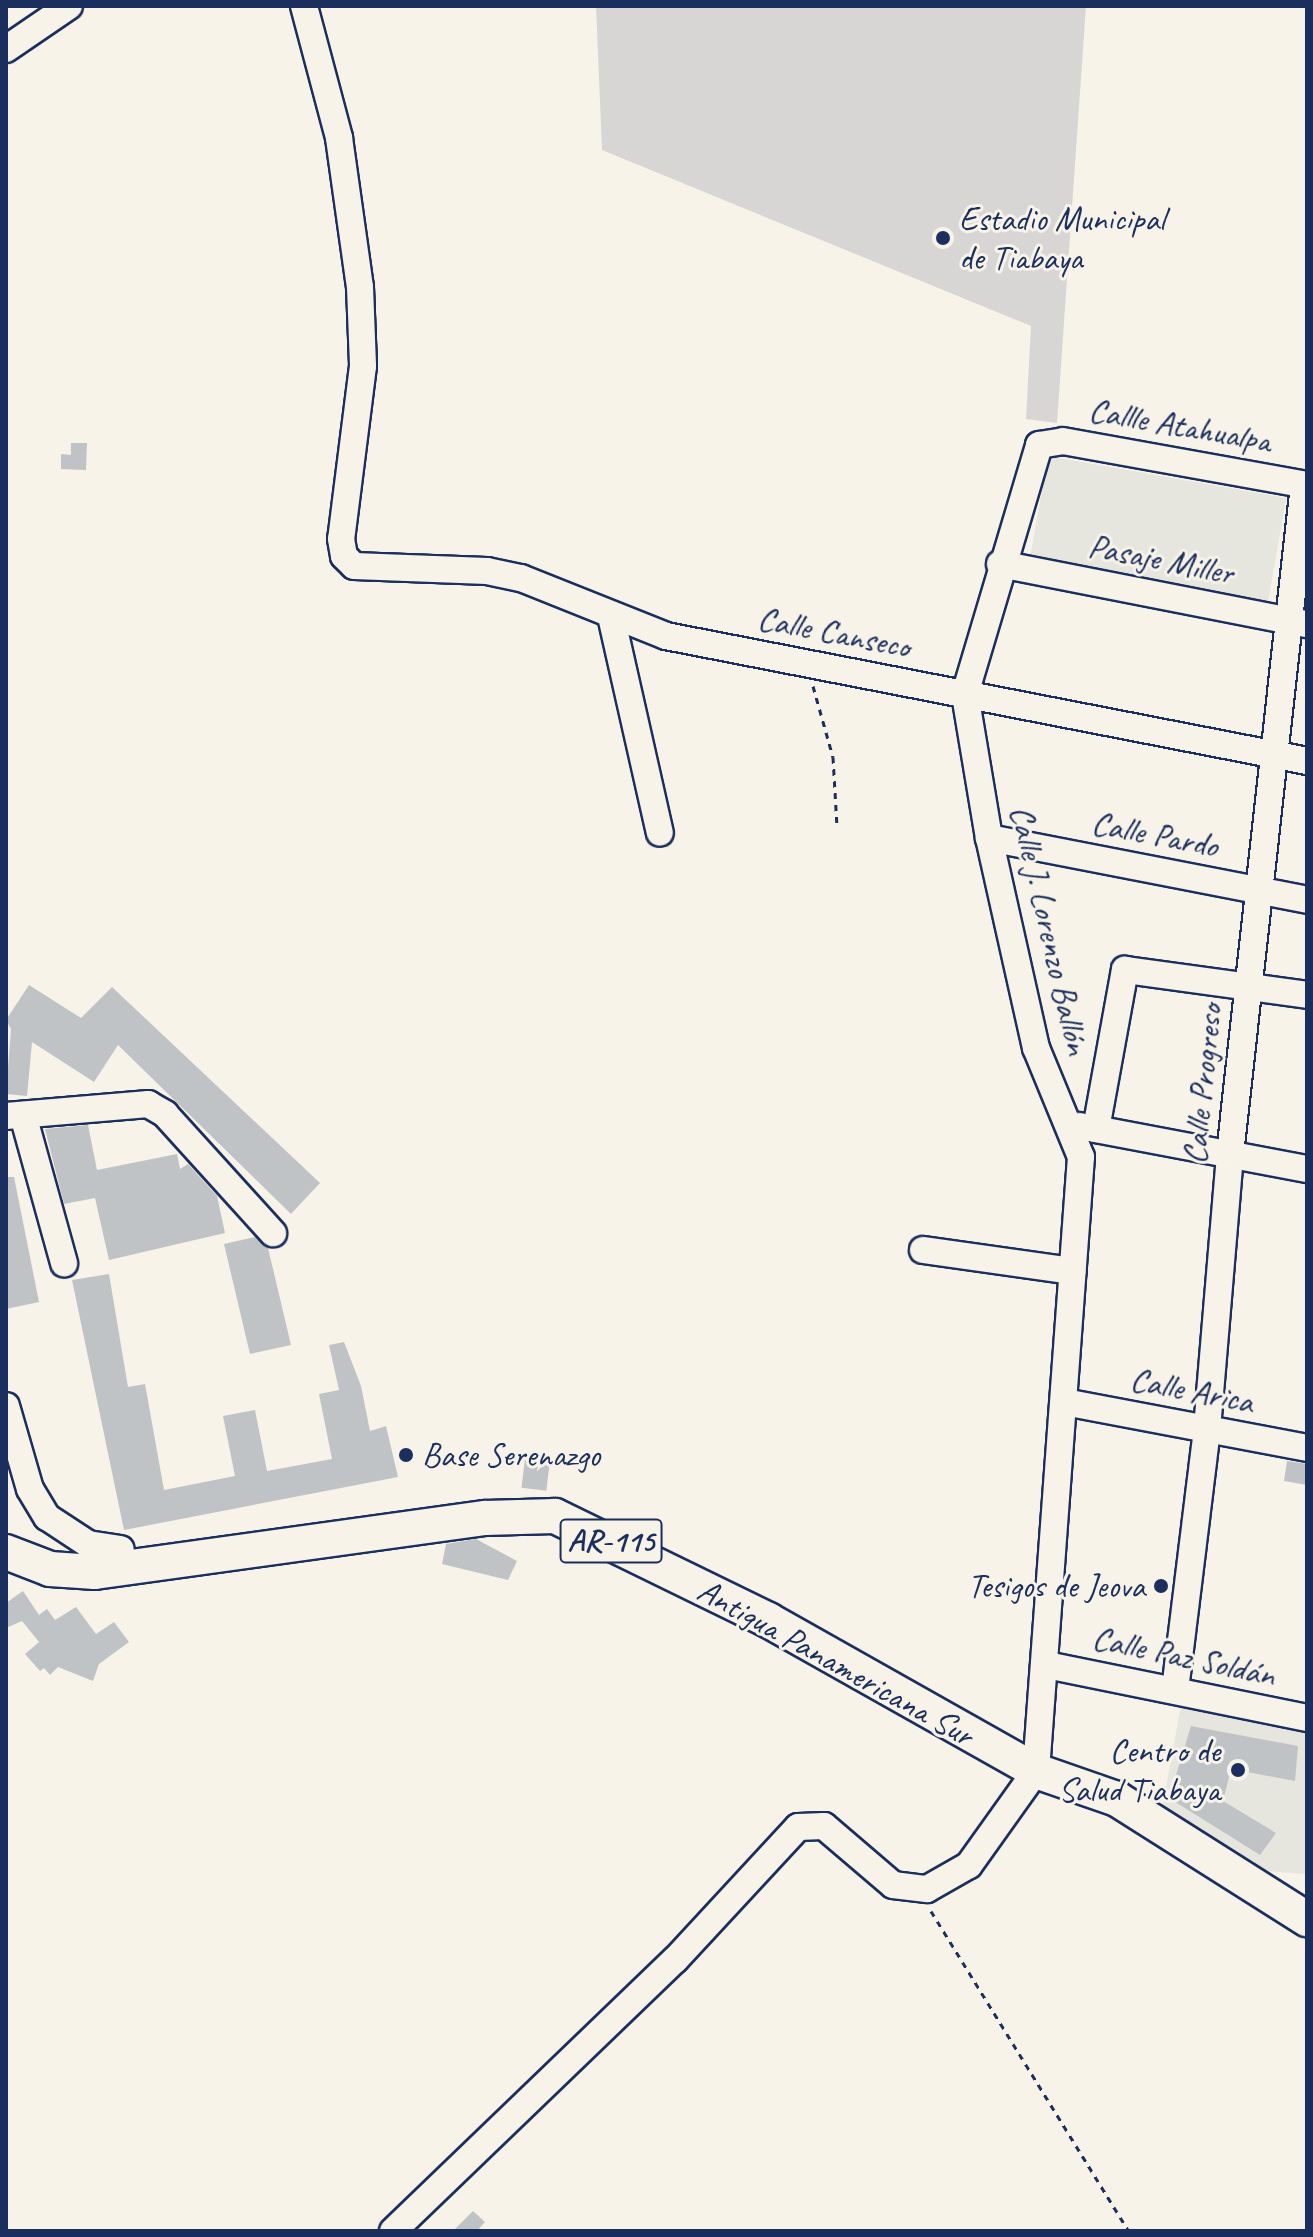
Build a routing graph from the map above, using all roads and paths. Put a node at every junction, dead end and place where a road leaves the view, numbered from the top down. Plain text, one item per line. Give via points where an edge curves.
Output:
1 (69, 6) edge
2 (304, 6) edge
3 (6, 49) edge
4 (1039, 445) joint
5 (1305, 485) edge
6 (1000, 564) junction
7 (611, 616) junction
8 (1298, 622) edge
9 (804, 663) junction
10 (965, 694) junction
11 (1275, 755) junction
12 (1307, 761) edge
13 (837, 827) dead end
14 (660, 833) dead end
15 (989, 838) junction
16 (1259, 891) junction
17 (1307, 900) edge
18 (1249, 987) junction
19 (1307, 995) edge
20 (15, 1116) edge
21 (1067, 1124) junction
22 (1096, 1129) junction
23 (1230, 1154) junction
24 (1307, 1169) edge
25 (273, 1233) dead end
26 (923, 1250) dead end
27 (64, 1263) dead end
28 (1073, 1271) junction
29 (1064, 1402) junction
30 (6, 1406) edge
31 (1207, 1429) junction
32 (1307, 1448) edge
33 (121, 1549) dead end
34 (6, 1552) edge
35 (1047, 1665) junction
36 (1175, 1690) junction
37 (1307, 1714) edge
38 (1036, 1771) junction
39 (916, 1888) junction
40 (1307, 1919) edge
41 (397, 2229) edge
42 (1129, 2231) edge

1 - 3 street
2 - 7 street, Calle Canseco via 339,138 360,287 363,366 341,539 344,556 354,566 487,571 521,578
4 - 5 street, Callle Atahualpa via 1063,441
4 - 6 street, Calle J. Lorenzo Ballón
5 - 8 street, Calle Progreso
6 - 8 street, Pasaje Miller
6 - 10 street, Calle J. Lorenzo Ballón
7 - 9 street, Calle Canseco via 666,636
7 - 14 street
8 - 11 street, Calle Progreso
9 - 10 street, Calle Canseco
9 - 13 path via 833,757
10 - 11 street, Calle Canseco
10 - 15 street, Calle J. Lorenzo Ballón
11 - 12 street, Calle Canseco
11 - 16 street, Calle Progreso
15 - 16 street, Calle Pardo
15 - 21 street, Calle J. Lorenzo Ballón via 1036,1048
16 - 17 street, Calle Pardo
16 - 18 street, Calle Progreso
18 - 19 street
18 - 22 street via 1125,970
18 - 23 street, Calle Progreso
20 - 25 street via 138,1102 158,1109
20 - 27 street
21 - 22 street
21 - 28 street, Calle J. Lorenzo Ballón via 1081,1157
22 - 23 street
23 - 24 street
23 - 31 street, Calle Progreso
26 - 28 street
28 - 29 street, Calle J. Lorenzo Ballón
29 - 31 street, Calle Arica
29 - 35 street, Calle J. Lorenzo Ballón
30 - 33 street via 30,1489 47,1517 88,1544
31 - 32 street, Calle Arica
31 - 36 street, Calle Progreso
34 - 38 main road, Antigua Panamericana Sur / AR-115 via 50,1569 95,1572 498,1516 555,1516 768,1620
35 - 36 street, Calle Paz Soldán
35 - 38 street, Calle J. Lorenzo Ballón
36 - 37 street, Calle Paz Soldán
38 - 39 street via 969,1865 927,1889
38 - 40 main road, Antigua Panamericana Sur / AR-115 via 1117,1799
39 - 41 street via 893,1885 824,1826 798,1827 664,1971
39 - 42 path

